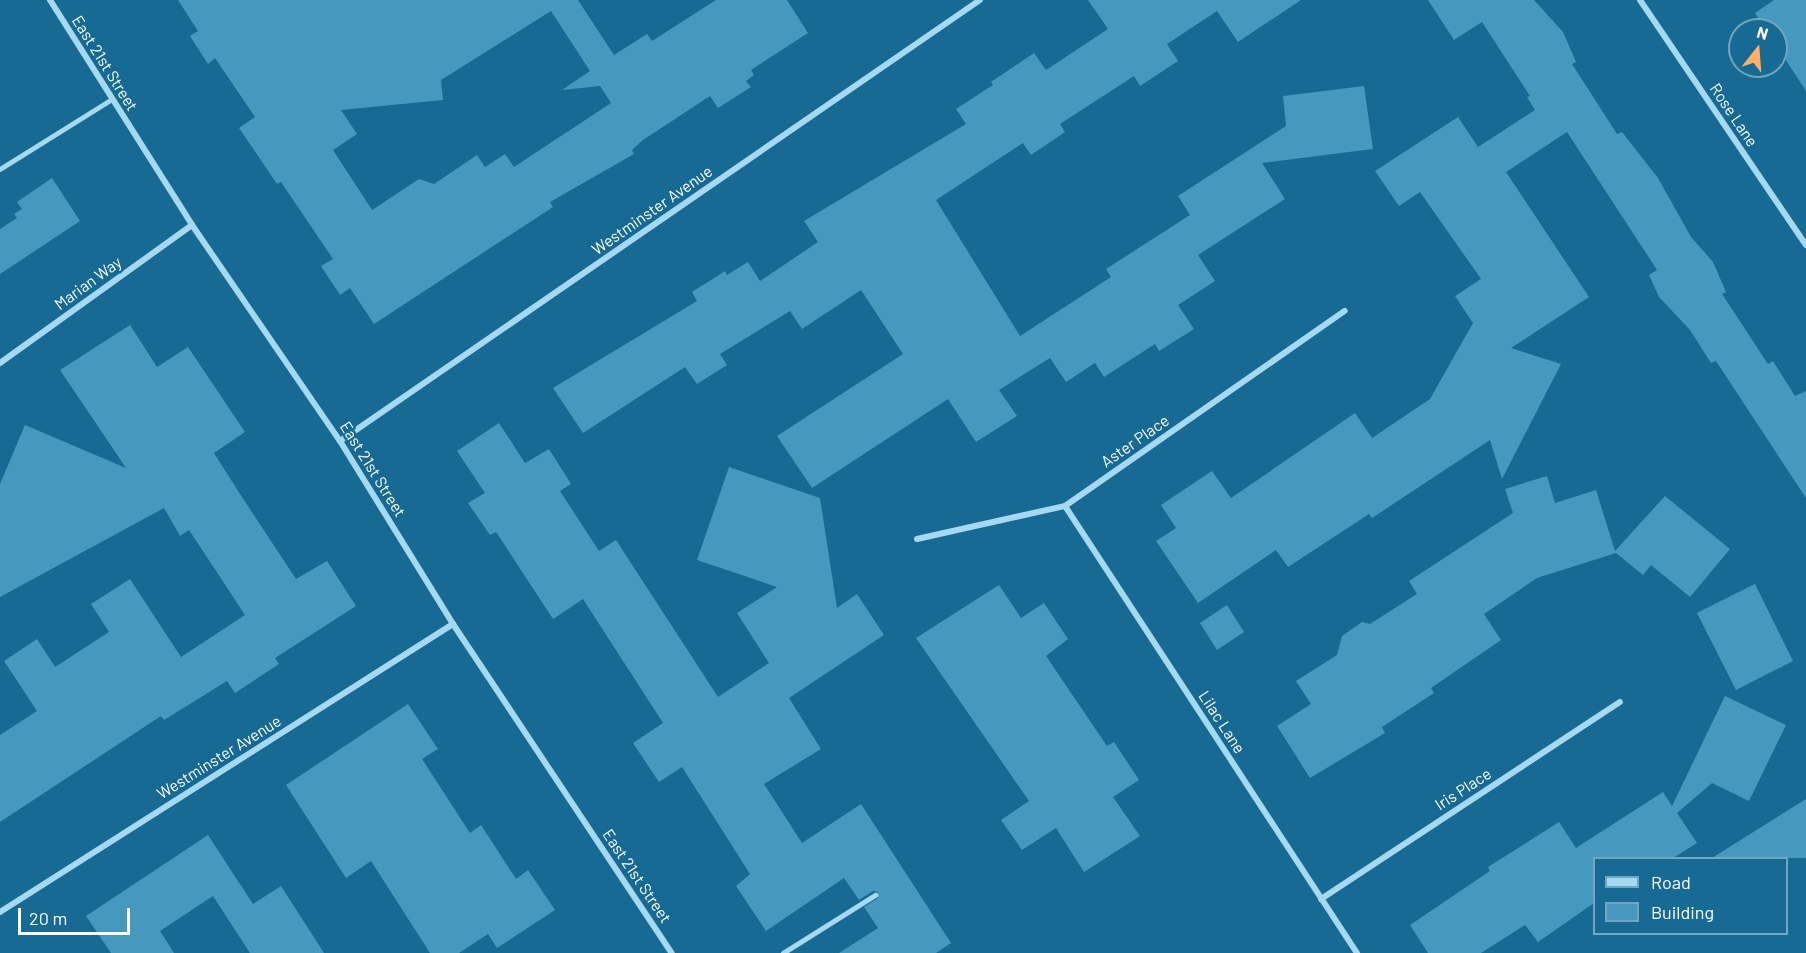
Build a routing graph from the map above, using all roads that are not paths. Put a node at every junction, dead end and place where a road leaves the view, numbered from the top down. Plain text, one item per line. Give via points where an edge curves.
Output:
1 (50, 0) edge
2 (980, 0) edge
3 (1640, 0) edge
4 (112, 99) junction
5 (0, 169) edge
6 (192, 225) junction
7 (1806, 245) edge
8 (1345, 311) dead end
9 (0, 363) edge
10 (340, 441) junction
11 (1065, 506) junction
12 (917, 539) dead end
13 (453, 624) junction
14 (1620, 702) dead end
15 (875, 895) dead end
16 (1321, 899) junction
17 (0, 912) edge
18 (672, 953) edge
19 (783, 953) edge
20 (1357, 953) edge

1 - 4 street, East 21st Street
2 - 10 street, Westminster Avenue
3 - 7 street, Rose Lane
4 - 5 lane
4 - 6 street, East 21st Street
6 - 9 street, Marian Way
6 - 10 street, East 21st Street
8 - 11 street, Aster Place
10 - 13 street, East 21st Street
11 - 12 street, Aster Place
11 - 16 street, Lilac Lane
13 - 17 street, Westminster Avenue
13 - 18 street, East 21st Street
14 - 16 street, Iris Place
15 - 19 lane
16 - 20 street, Lilac Lane

